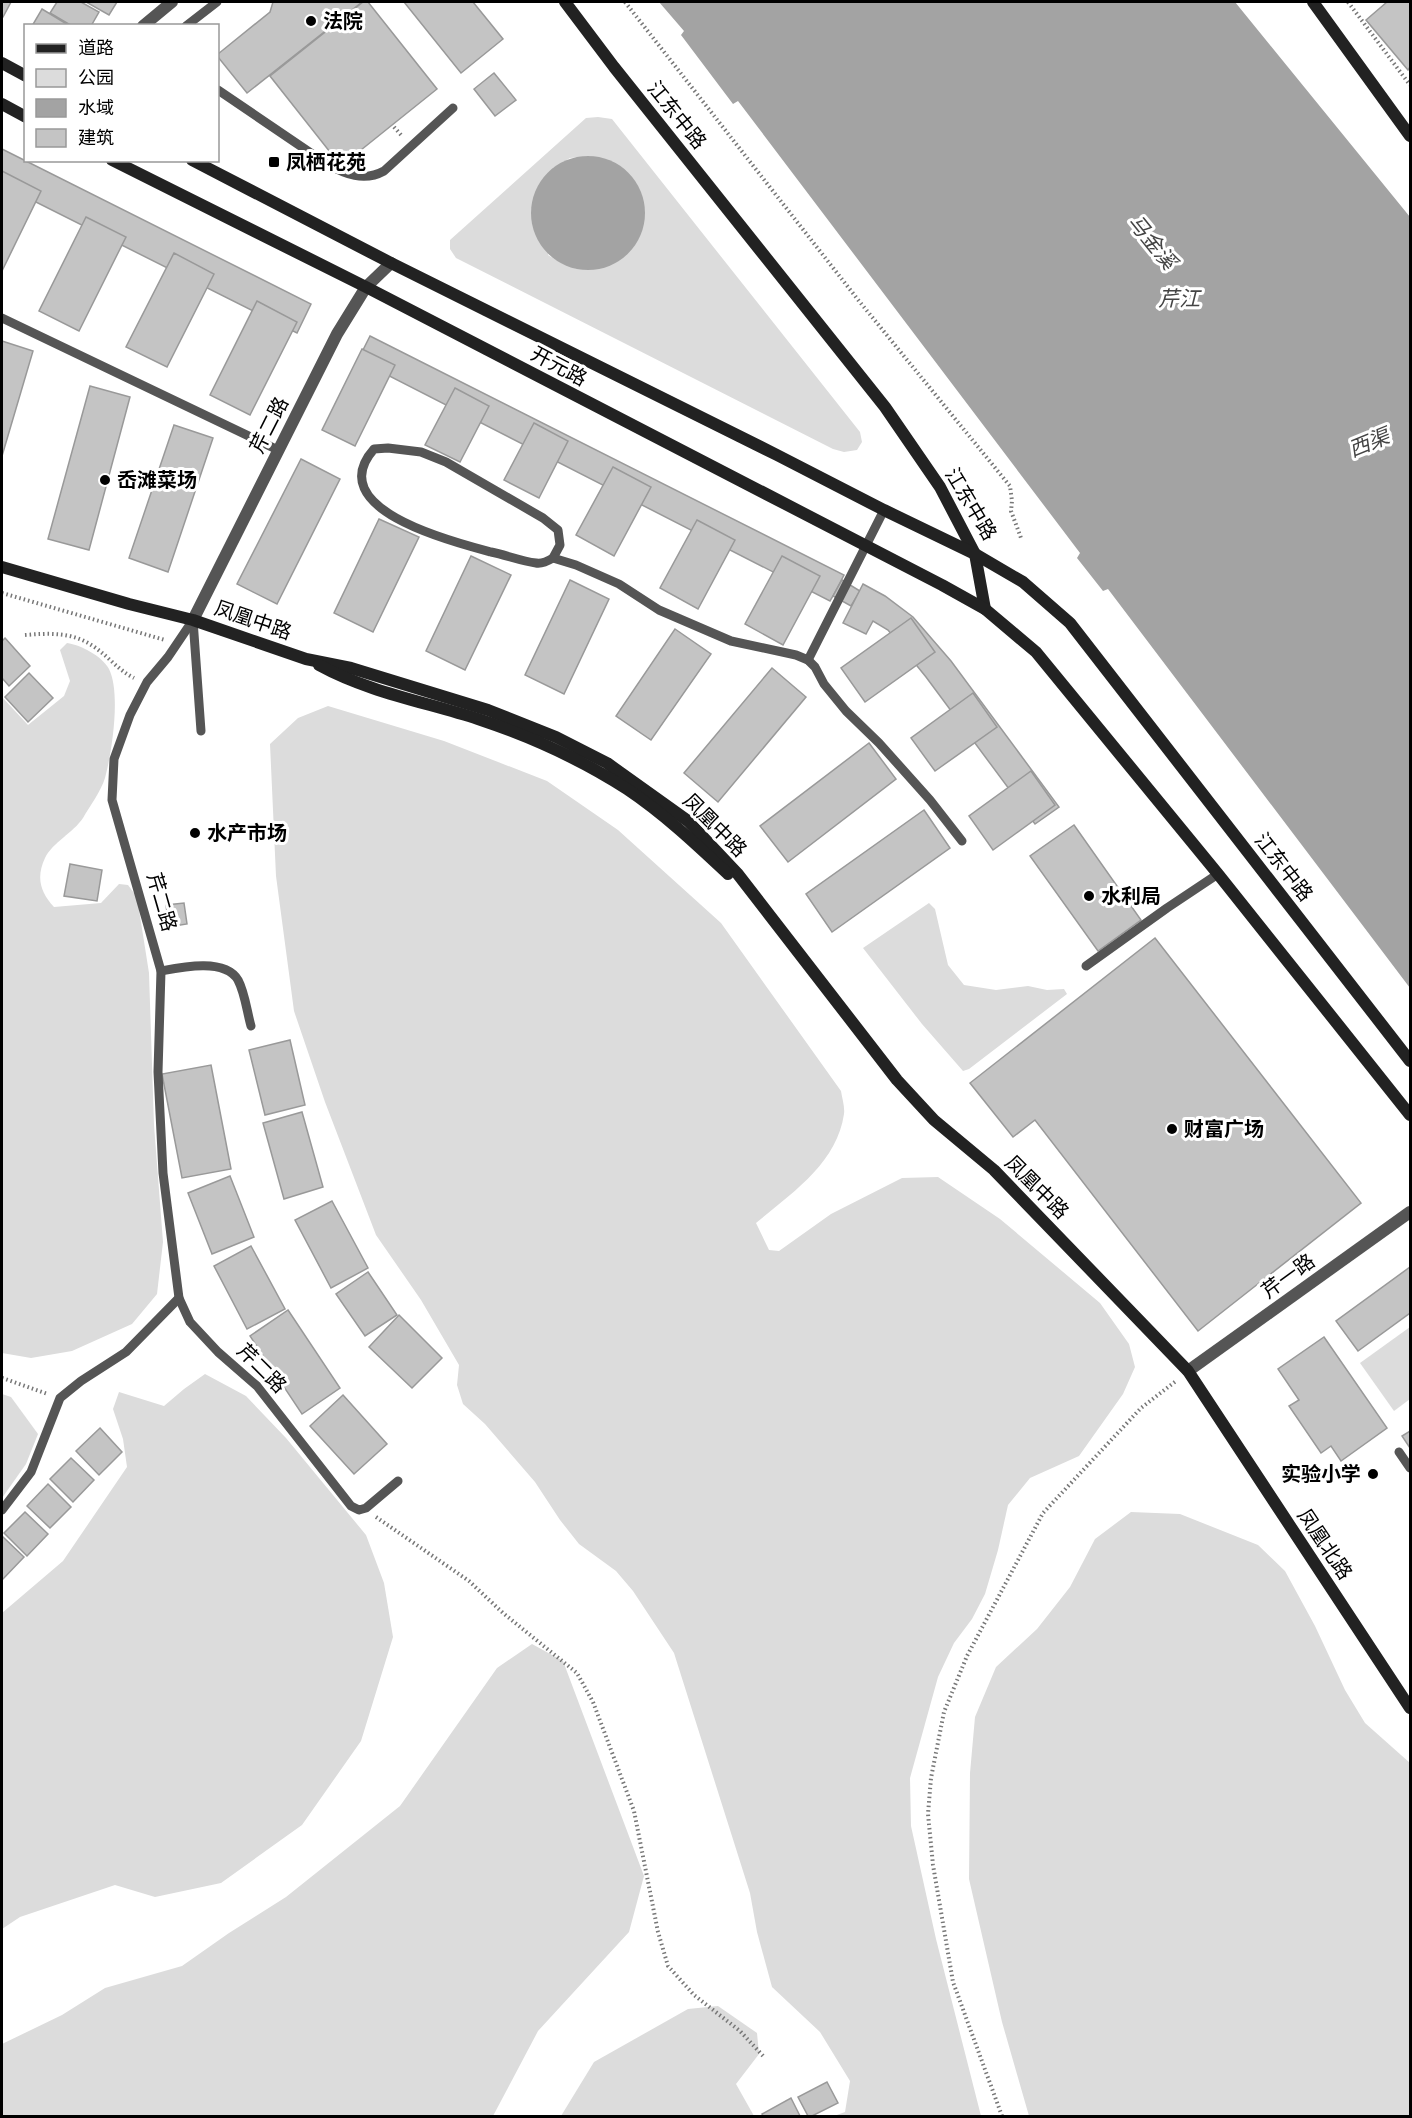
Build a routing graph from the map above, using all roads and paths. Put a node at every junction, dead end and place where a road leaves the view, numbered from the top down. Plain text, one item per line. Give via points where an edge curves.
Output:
1 (172, 2) edge
2 (217, 2) edge
3 (565, 2) edge
4 (626, 2) edge
5 (1313, 2) edge
6 (1348, 2) edge
7 (145, 24) edge
8 (189, 24) edge
9 (2, 63) edge
10 (24, 75) edge
11 (1410, 86) edge
12 (219, 91) edge
13 (2, 104) edge
14 (453, 108) dead end
15 (24, 116) edge
16 (1410, 136) edge
17 (116, 162) edge
18 (196, 162) edge
19 (391, 263) junction
20 (366, 287) junction
21 (2, 318) edge
22 (278, 450) junction
23 (884, 510) junction
24 (1021, 538) dead end
25 (866, 546) junction
26 (975, 554) junction
27 (553, 558) junction
28 (2, 567) edge
29 (2, 593) edge
30 (985, 609) junction
31 (193, 620) junction
32 (25, 635) dead end
33 (177, 644) junction
34 (808, 660) junction
35 (147, 682) junction
36 (201, 731) dead end
37 (962, 841) dead end
38 (1218, 874) junction
39 (1086, 966) dead end
40 (161, 971) junction
41 (251, 1026) dead end
42 (1410, 1061) edge
43 (1410, 1115) edge
44 (1410, 1212) edge
45 (179, 1298) junction
46 (1188, 1371) junction
47 (2, 1378) edge
48 (60, 1398) junction
49 (1399, 1452) dead end
50 (1410, 1468) edge
51 (398, 1481) dead end
52 (2, 1510) edge
53 (359, 1510) junction
54 (1410, 1708) edge
55 (765, 2058) dead end
56 (1002, 2116) edge

1 - 7 street
2 - 8 lane
3 - 26 main road, 江东中路 via 885,407 940,487
4 - 24 path via 859,301 1010,486 1011,511
5 - 16 main road
6 - 11 path
9 - 10 main road
12 - 14 lane via 327,164 359,177 384,171
13 - 15 main road
17 - 20 main road, 开元路
18 - 19 main road, 开元路
19 - 20 street, 芹二路
19 - 23 main road, 开元路
20 - 22 street, 芹二路 via 337,334
20 - 25 main road, 开元路
21 - 22 lane
22 - 31 street, 芹二路
23 - 25 lane
23 - 26 main road, 开元路
25 - 30 main road, 开元路
25 - 34 lane
26 - 30 main road
26 - 42 main road, 江东中路 via 1023,582 1070,623
27 - 27 lane via 560,545 558,530 446,462 421,452 388,448 374,449 363,461 362,479 371,500 389,516 416,528 538,564
27 - 34 lane via 619,584 659,610 731,641
28 - 31 main road, 凤凰中路
29 - 33 path
30 - 38 main road via 1036,652
31 - 33 lane, 芹二路
31 - 36 lane
31 - 46 main road, 凤凰中路 via 306,658 344,679 478,719 543,745 626,789 672,824 768,913 897,1080 934,1120 994,1170
32 - 35 path via 63,634 80,639 94,646 122,672
33 - 35 lane, 芹二路
34 - 37 lane via 846,711 930,800
35 - 40 lane, 芹二路 via 114,759 112,800
38 - 39 lane
38 - 43 main road
40 - 41 lane via 207,965 232,973 239,981
40 - 45 lane, 芹二路 via 158,1072 163,1173
44 - 46 street, 芹一路
45 - 48 lane via 126,1352
45 - 53 lane, 芹二路 via 190,1322 257,1386 351,1506
46 - 54 main road, 凤凰北路
46 - 56 path via 1141,1408 1043,1513 968,1656 944,1712 928,1814 933,1865 953,1982
47 - 48 path
48 - 52 lane via 31,1472
49 - 50 lane
51 - 53 lane
53 - 55 path via 380,1518 469,1581 577,1672 593,1702 634,1811 668,1966 694,1995 740,2031

